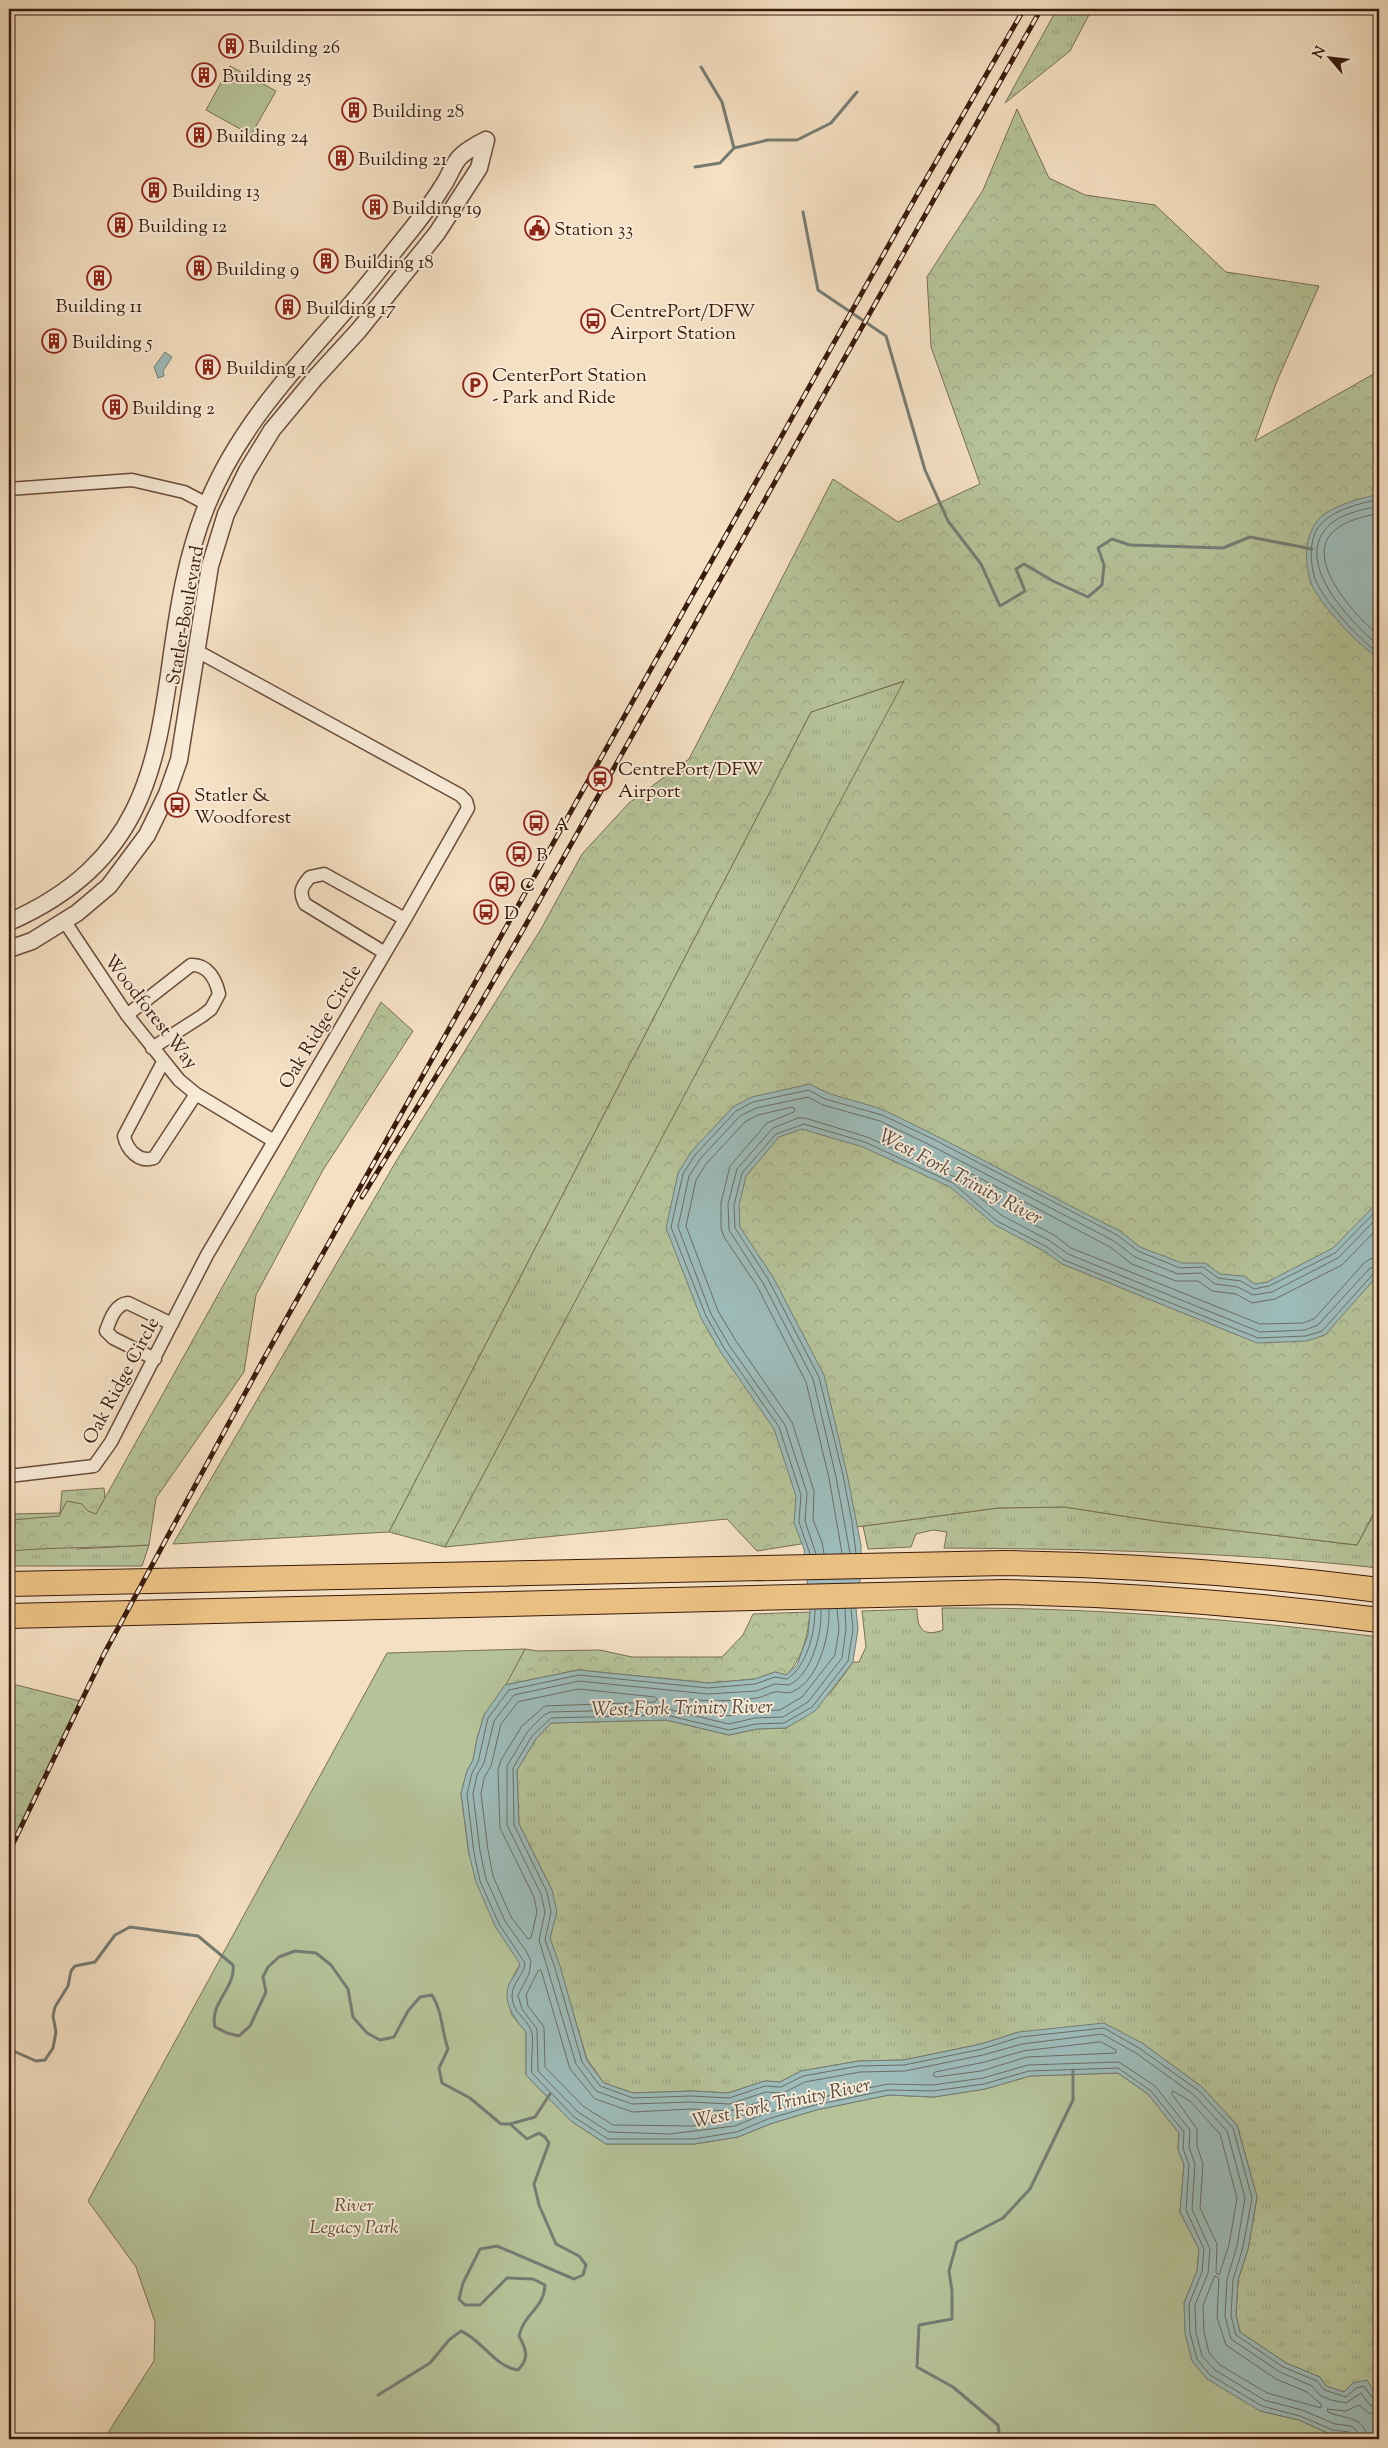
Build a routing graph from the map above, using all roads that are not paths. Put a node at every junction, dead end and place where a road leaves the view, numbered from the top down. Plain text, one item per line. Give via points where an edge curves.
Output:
1 (298, 363) junction
2 (316, 377) junction
3 (9, 488) edge
4 (207, 504) junction
5 (226, 514) junction
6 (197, 651) junction
7 (156, 754) junction
8 (179, 760) junction
9 (405, 919) junction
10 (9, 922) edge
11 (65, 922) junction
12 (9, 949) edge
13 (385, 953) junction
14 (127, 1014) junction
15 (152, 1048) junction
16 (163, 1062) junction
17 (196, 1094) junction
18 (274, 1141) junction
19 (172, 1324) junction
20 (155, 1359) junction
21 (9, 1476) edge
22 (9, 1584) edge
23 (1379, 1590) edge
24 (9, 1616) edge
25 (1379, 1620) edge

1 - 2 street
1 - 2 street, Statler Boulevard via 358,296 419,220 460,156 486,140 479,168 438,233
1 - 4 street, Statler Boulevard via 253,420
2 - 5 street, Statler Boulevard via 272,430
3 - 4 street via 132,480 184,492
4 - 5 street
4 - 7 street, Statler Boulevard via 181,598
5 - 6 street, Statler Boulevard via 210,566
6 - 8 street, Statler Boulevard
6 - 9 street, Oak Ridge Circle via 466,801 468,808
7 - 8 street
7 - 10 street, Statler Boulevard via 139,800 103,859 52,900
8 - 11 street, Statler Boulevard via 167,794 137,851 109,886
9 - 13 street, Oak Ridge Circle
9 - 13 street via 324,874 310,877 301,889 305,904
11 - 12 street, Statler Boulevard via 32,941
11 - 14 street, Woodforest Way
13 - 18 street, Oak Ridge Circle
14 - 15 street, Woodforest Way
14 - 15 street via 191,965 202,967 216,982 219,994 211,1009
15 - 16 street, Woodforest Way
16 - 17 street, Woodforest Way
16 - 17 street via 124,1136 132,1152 140,1158 154,1158
17 - 18 street, Woodforest Way
18 - 19 street, Oak Ridge Circle via 207,1255
19 - 20 street, Oak Ridge Circle
19 - 20 street via 128,1303 118,1306 112,1317 106,1330 113,1338
20 - 21 street, Oak Ridge Circle via 111,1442 94,1466
22 - 23 highway via 925,1563 1166,1568
24 - 25 highway via 1005,1592 1166,1598

